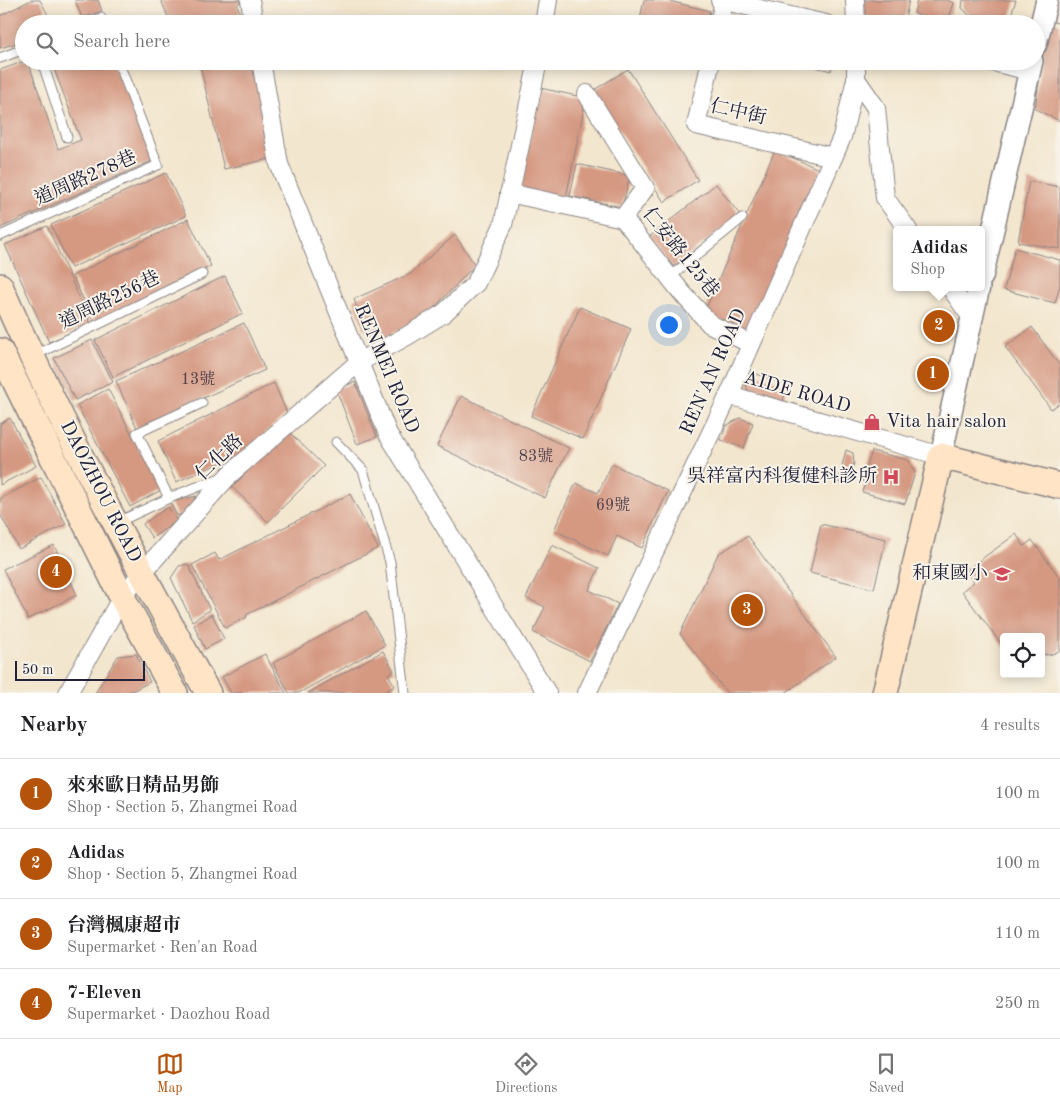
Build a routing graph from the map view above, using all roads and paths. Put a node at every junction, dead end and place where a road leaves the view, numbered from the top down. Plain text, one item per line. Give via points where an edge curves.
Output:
1 (250, 0) edge
2 (548, 0) edge
3 (722, 0) edge
4 (855, 0) edge
5 (1047, 0) edge
6 (252, 15) edge
7 (546, 15) edge
8 (720, 15) edge
9 (787, 15) edge
10 (856, 15) edge
11 (1043, 15) edge
12 (15, 52) edge
13 (0, 58) edge
14 (45, 70) edge
15 (121, 70) edge
16 (263, 70) edge
17 (536, 70) edge
18 (708, 70) edge
19 (856, 70) edge
20 (1030, 70) edge
21 (856, 79) junction
22 (587, 94) dead end
23 (67, 137) dead end
24 (834, 157) junction
25 (509, 194) junction
26 (623, 218) junction
27 (742, 218) dead end
28 (905, 226) edge
29 (0, 236) edge
30 (985, 264) edge
31 (202, 274) dead end
32 (670, 277) junction
33 (0, 286) edge
34 (953, 291) edge
35 (978, 291) edge
36 (972, 318) junction
37 (751, 344) junction
38 (0, 351) edge
39 (32, 357) junction
40 (359, 362) junction
41 (729, 395) junction
42 (202, 403) dead end
43 (336, 442) dead end
44 (941, 456) junction
45 (230, 474) junction
46 (1060, 486) edge
47 (169, 498) junction
48 (115, 523) junction
49 (141, 574) junction
50 (122, 597) junction
51 (68, 693) edge
52 (175, 693) edge
53 (208, 693) edge
54 (405, 693) edge
55 (548, 693) edge
56 (587, 693) edge
57 (885, 693) edge

1 - 6 street
2 - 7 street
3 - 8 street
3 - 9 street
4 - 10 street
5 - 11 street
12 - 13 lane
14 - 23 lane
15 - 29 lane, 道周路278巷 via 158,165
16 - 40 street, RENMEI ROAD via 279,164
17 - 25 street, 仁化路
18 - 24 street, 仁中街 via 696,125
19 - 21 street, REN'AN ROAD
20 - 30 street
21 - 24 street, REN'AN ROAD
21 - 28 street via 876,108 885,198
22 - 26 street, 仁安路125巷 via 645,188
24 - 37 street, REN'AN ROAD
25 - 26 street
25 - 40 street, 仁化路 via 503,225 476,283 444,313
26 - 32 street, 仁安路125巷
27 - 32 lane
31 - 39 lane, 道周路256巷
32 - 37 street, 仁安路125巷 via 710,324
33 - 39 main road, DAOZHOU ROAD
34 - 36 street
35 - 36 street
36 - 44 street
37 - 41 street, REN'AN ROAD
38 - 50 main road, DAOZHOU ROAD
39 - 48 main road, DAOZHOU ROAD
40 - 45 street, 仁化路
40 - 55 street, RENMEI ROAD via 388,434
41 - 44 street, AIDE ROAD
41 - 56 street, REN'AN ROAD
42 - 47 lane via 137,433
43 - 54 lane via 363,470 390,562
44 - 46 main road
44 - 57 main road
45 - 47 lane
45 - 49 street, 仁化路
47 - 48 lane
48 - 49 main road, DAOZHOU ROAD
49 - 50 street, 仁化路
49 - 53 main road, DAOZHOU ROAD
50 - 51 street, 仁化路
50 - 52 main road, DAOZHOU ROAD

